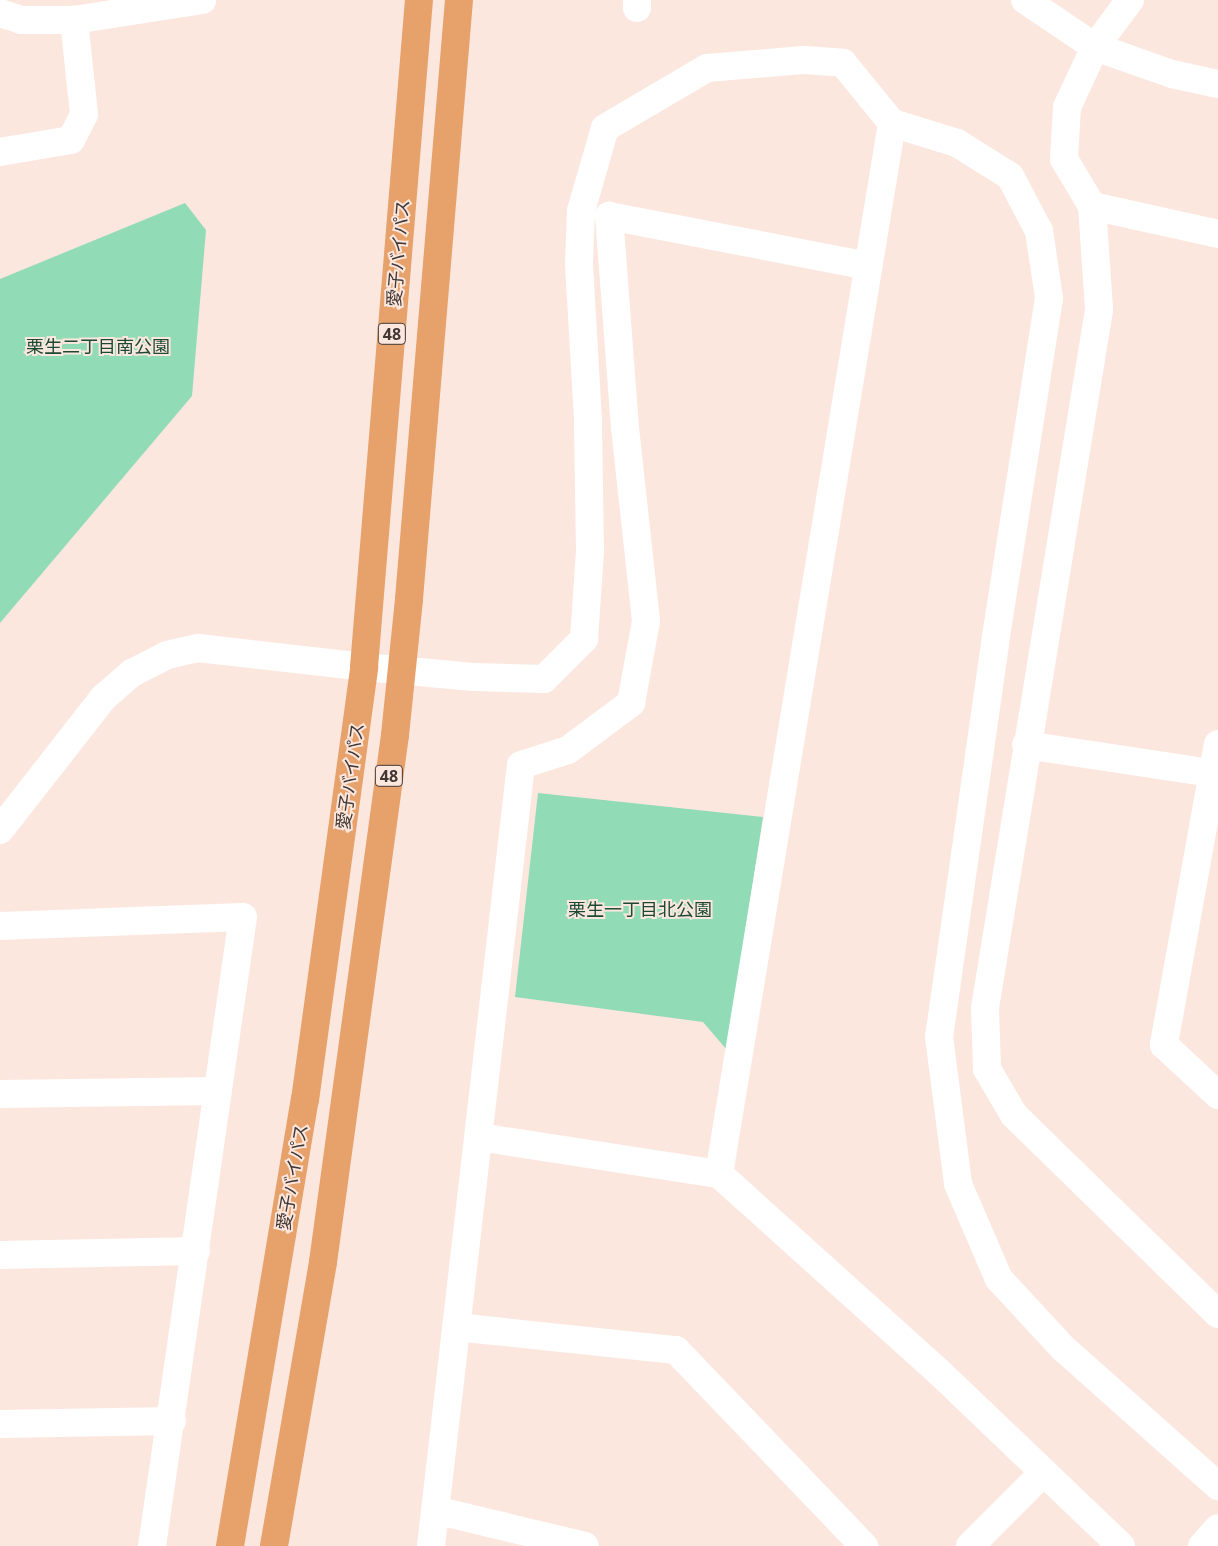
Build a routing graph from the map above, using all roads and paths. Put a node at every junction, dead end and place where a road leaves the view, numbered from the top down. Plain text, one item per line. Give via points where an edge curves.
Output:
1 (202, 0) edge
2 (419, 0) edge
3 (459, 0) edge
4 (1025, 0) edge
5 (1130, 0) edge
6 (0, 14) edge
7 (74, 20) junction
8 (1096, 47) junction
9 (1218, 84) edge
10 (892, 123) junction
11 (0, 152) edge
12 (1092, 206) junction
13 (1218, 234) edge
14 (868, 266) junction
15 (364, 667) junction
16 (402, 670) junction
17 (1218, 744) edge
18 (1026, 745) junction
19 (1216, 773) edge
20 (0, 830) edge
21 (0, 926) edge
22 (217, 1091) junction
23 (0, 1094) edge
24 (1218, 1095) edge
25 (479, 1137) junction
26 (719, 1174) junction
27 (196, 1251) junction
28 (0, 1255) edge
29 (1218, 1314) edge
30 (456, 1327) junction
31 (172, 1421) junction
32 (0, 1424) edge
33 (1043, 1473) junction
34 (1218, 1486) edge
35 (435, 1510) junction
36 (1218, 1528) edge
37 (152, 1546) edge
38 (230, 1546) edge
39 (274, 1546) edge
40 (431, 1546) edge
41 (585, 1546) edge
42 (864, 1546) edge
43 (970, 1546) edge
44 (1121, 1546) edge
45 (1202, 1546) edge

1 - 7 street
2 - 15 highway, 愛子バイパス / 48
3 - 16 highway, 48
4 - 8 street
5 - 8 street
6 - 7 street via 22,20
7 - 11 street via 84,114 71,140
8 - 9 street via 1172,74
8 - 12 street via 1067,107 1064,159
10 - 14 street
10 - 16 street via 843,63 804,60 707,68 605,128 581,211 579,262 589,439 590,551 584,639 544,678
10 - 34 street via 957,143 1010,176 1040,232 1049,298 995,644 940,1037 958,1184 999,1279 1063,1348
12 - 13 street
12 - 18 street via 1100,310
14 - 25 street via 609,216 624,428 646,621 631,703 568,750 521,765
14 - 26 street
15 - 16 street
15 - 20 street via 198,648 167,655 132,673 103,698
15 - 38 highway, 愛子バイパス / 48 via 305,1100
16 - 39 highway, 48 via 323,1262
17 - 19 street
18 - 19 street
18 - 29 street via 986,1008 987,1069 1014,1115
19 - 24 street via 1164,1045
21 - 22 street via 243,917
22 - 23 street
22 - 27 street
25 - 26 street
25 - 30 street
26 - 33 street via 941,1374
27 - 28 street
27 - 31 street
30 - 35 street
30 - 42 street via 676,1350
31 - 32 street
31 - 37 street
33 - 43 street
33 - 44 street
35 - 40 street
35 - 41 street
36 - 45 street

